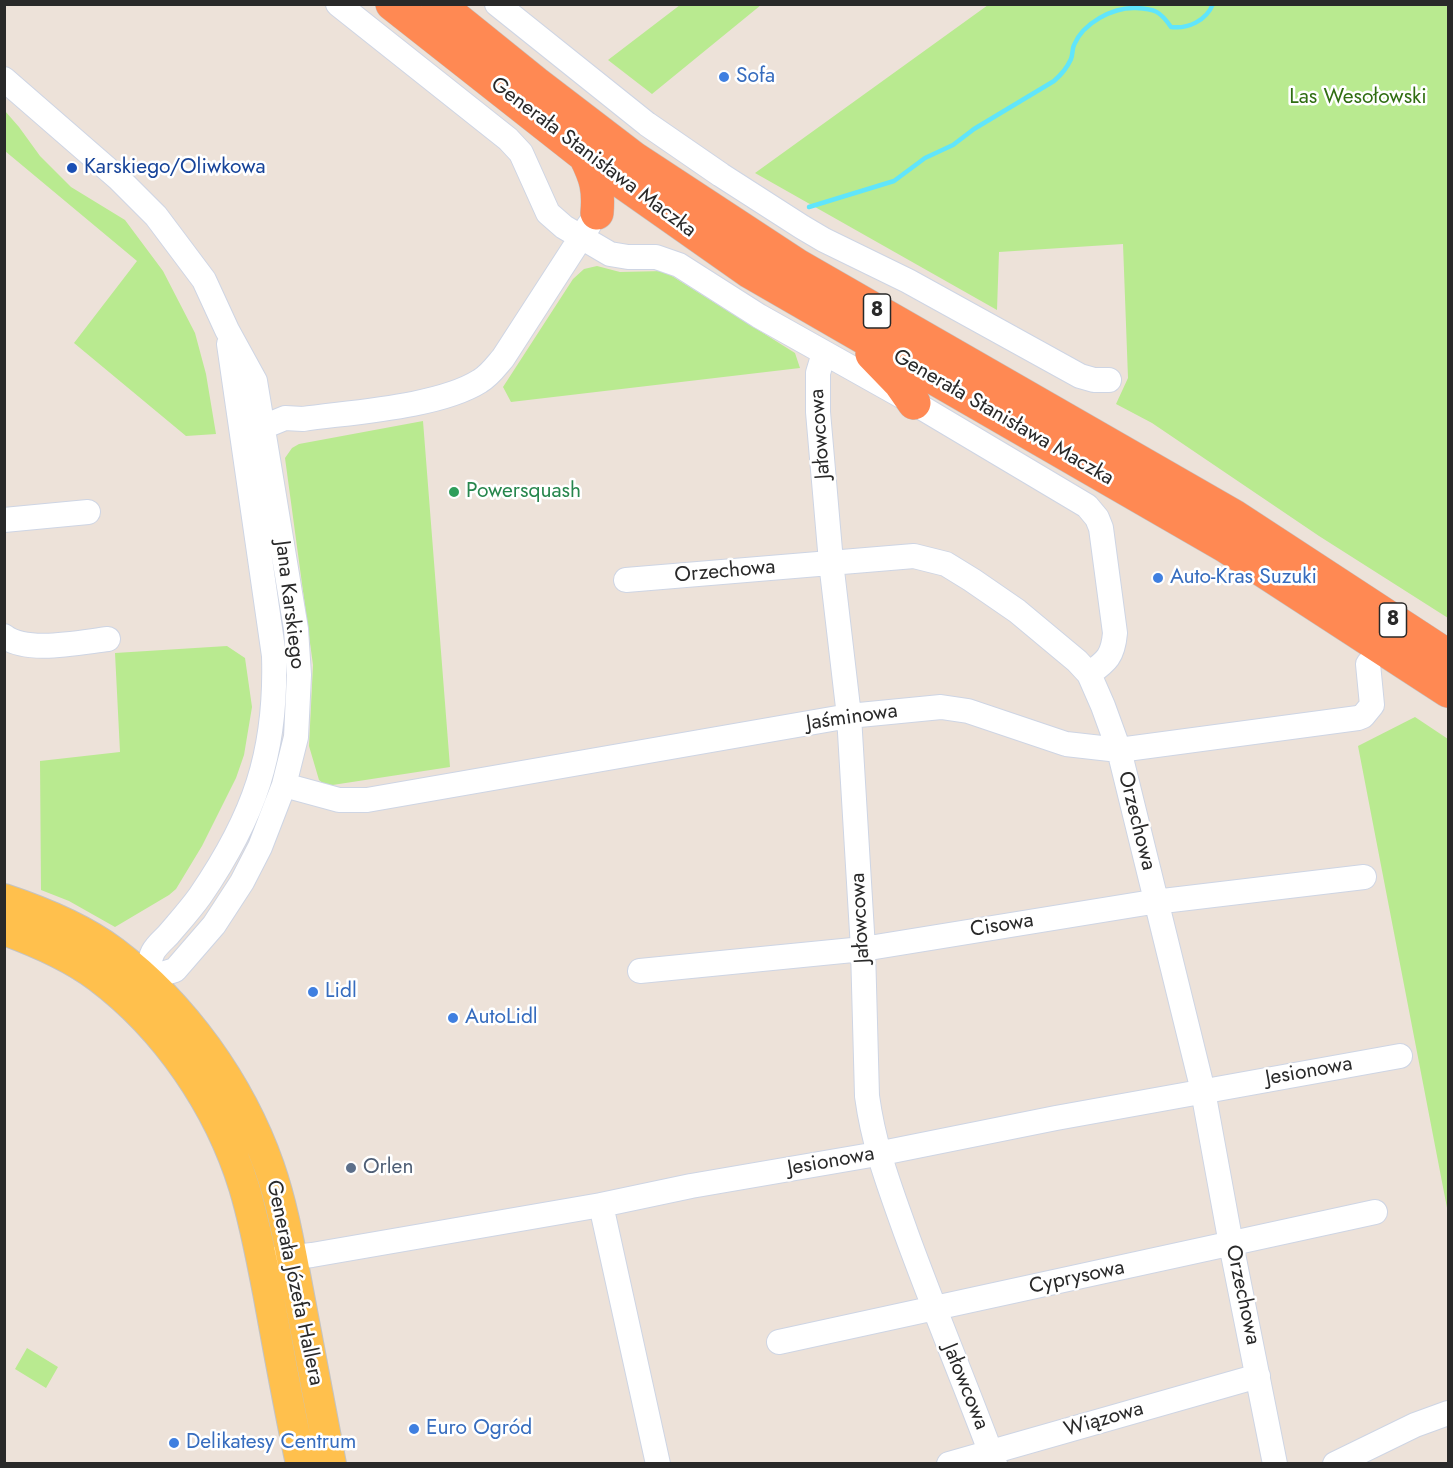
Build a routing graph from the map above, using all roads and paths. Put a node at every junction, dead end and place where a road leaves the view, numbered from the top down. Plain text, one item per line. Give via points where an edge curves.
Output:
1 (338, 4) edge
2 (392, 4) edge
3 (438, 4) edge
4 (497, 4) edge
5 (4, 79) edge
6 (585, 156) junction
7 (652, 204) junction
8 (589, 225) junction
9 (851, 331) junction
10 (824, 352) junction
11 (1108, 380) dead end
12 (914, 403) junction
13 (252, 428) junction
14 (88, 512) dead end
15 (4, 520) edge
16 (831, 562) junction
17 (626, 580) dead end
18 (4, 636) edge
19 (108, 639) dead end
20 (1449, 656) edge
21 (1368, 663) dead end
22 (1089, 674) junction
23 (1449, 691) edge
24 (849, 716) junction
25 (1119, 750) junction
26 (284, 785) junction
27 (237, 834) junction
28 (260, 847) junction
29 (1364, 877) dead end
30 (4, 899) edge
31 (1156, 902) junction
32 (4, 930) edge
33 (863, 949) junction
34 (640, 971) dead end
35 (146, 979) junction
36 (125, 1000) junction
37 (192, 1052) junction
38 (1400, 1056) dead end
39 (1203, 1091) junction
40 (878, 1154) junction
41 (602, 1204) junction
42 (1375, 1212) dead end
43 (1231, 1244) junction
44 (292, 1258) junction
45 (261, 1259) junction
46 (933, 1310) junction
47 (779, 1341) dead end
48 (1258, 1376) junction
49 (1449, 1413) edge
50 (993, 1458) edge
51 (301, 1464) edge
52 (331, 1464) edge
53 (658, 1464) edge
54 (949, 1464) edge
55 (1275, 1464) edge
56 (1335, 1464) edge

1 - 8 street via 508,139 521,153 548,213 564,227
2 - 6 highway, Generała Stanisława Maczka / 8
3 - 20 highway, Generała Stanisława Maczka / 8 via 634,158 797,265 1234,516
4 - 11 street via 647,124 802,227 1080,376
5 - 13 street, Jana Karskiego via 156,216 204,280 227,330
6 - 7 highway, Generała Stanisława Maczka / 8
6 - 8 highway via 598,193
7 - 8 highway via 633,201 614,205
7 - 9 highway, Generała Stanisława Maczka / 8 via 750,272
8 - 10 street via 609,254 656,257 679,265
8 - 13 street via 503,358 481,381 411,404 285,418
9 - 12 highway
9 - 23 highway, Generała Stanisława Maczka / 8 via 1225,546
10 - 12 street
10 - 16 street, Jałowcowa via 818,373 818,412
12 - 22 street via 1080,500 1097,518 1115,633 1113,649 1105,662
13 - 26 street, Jana Karskiego via 296,629 296,737
13 - 27 street, Jana Karskiego via 275,682 268,750 252,804
14 - 15 street
16 - 17 street, Orzechowa
16 - 22 street, Orzechowa via 914,556 946,564 1017,611
16 - 24 street, Jałowcowa
18 - 19 street via 17,644 37,645
21 - 25 street, Jaśminowa via 1372,705 1358,718
22 - 25 street, Orzechowa
24 - 25 street, Jaśminowa via 941,707 957,709 1066,744
24 - 26 street, Jaśminowa via 367,800 339,800
24 - 33 street, Jałowcowa
25 - 31 street, Orzechowa
26 - 28 street, Jana Karskiego
27 - 28 street
27 - 35 street, Jana Karskiego via 189,911 153,951
28 - 35 street, Jana Karskiego via 214,925 175,970
29 - 31 street, Cisowa
30 - 35 main road, Generała Józefa Hallera via 77,929 114,952
31 - 33 street, Cisowa
31 - 39 street, Orzechowa
32 - 36 main road, Generała Józefa Hallera via 72,961
33 - 34 street, Cisowa
33 - 40 street, Jałowcowa via 867,1096
35 - 36 street, Jana Karskiego
35 - 37 main road, Generała Józefa Hallera via 170,1003
36 - 37 main road, Generała Józefa Hallera
37 - 44 main road, Generała Józefa Hallera via 240,1103 269,1166
37 - 45 main road, Generała Józefa Hallera via 244,1186
38 - 39 street, Jesionowa
39 - 40 street, Jesionowa
39 - 43 street, Orzechowa
40 - 41 street, Jesionowa
40 - 46 street, Jałowcowa
41 - 44 street, Jesionowa
41 - 53 street
42 - 43 street, Cyprysowa
43 - 46 street, Cyprysowa
43 - 48 street, Orzechowa
44 - 45 street, Jesionowa
44 - 52 main road, Generała Józefa Hallera
45 - 51 main road, Generała Józefa Hallera
46 - 47 street, Cyprysowa
46 - 50 street, Jałowcowa
48 - 50 street, Wiązowa
48 - 55 street, Orzechowa
49 - 56 street
50 - 54 street, Wiązowa

